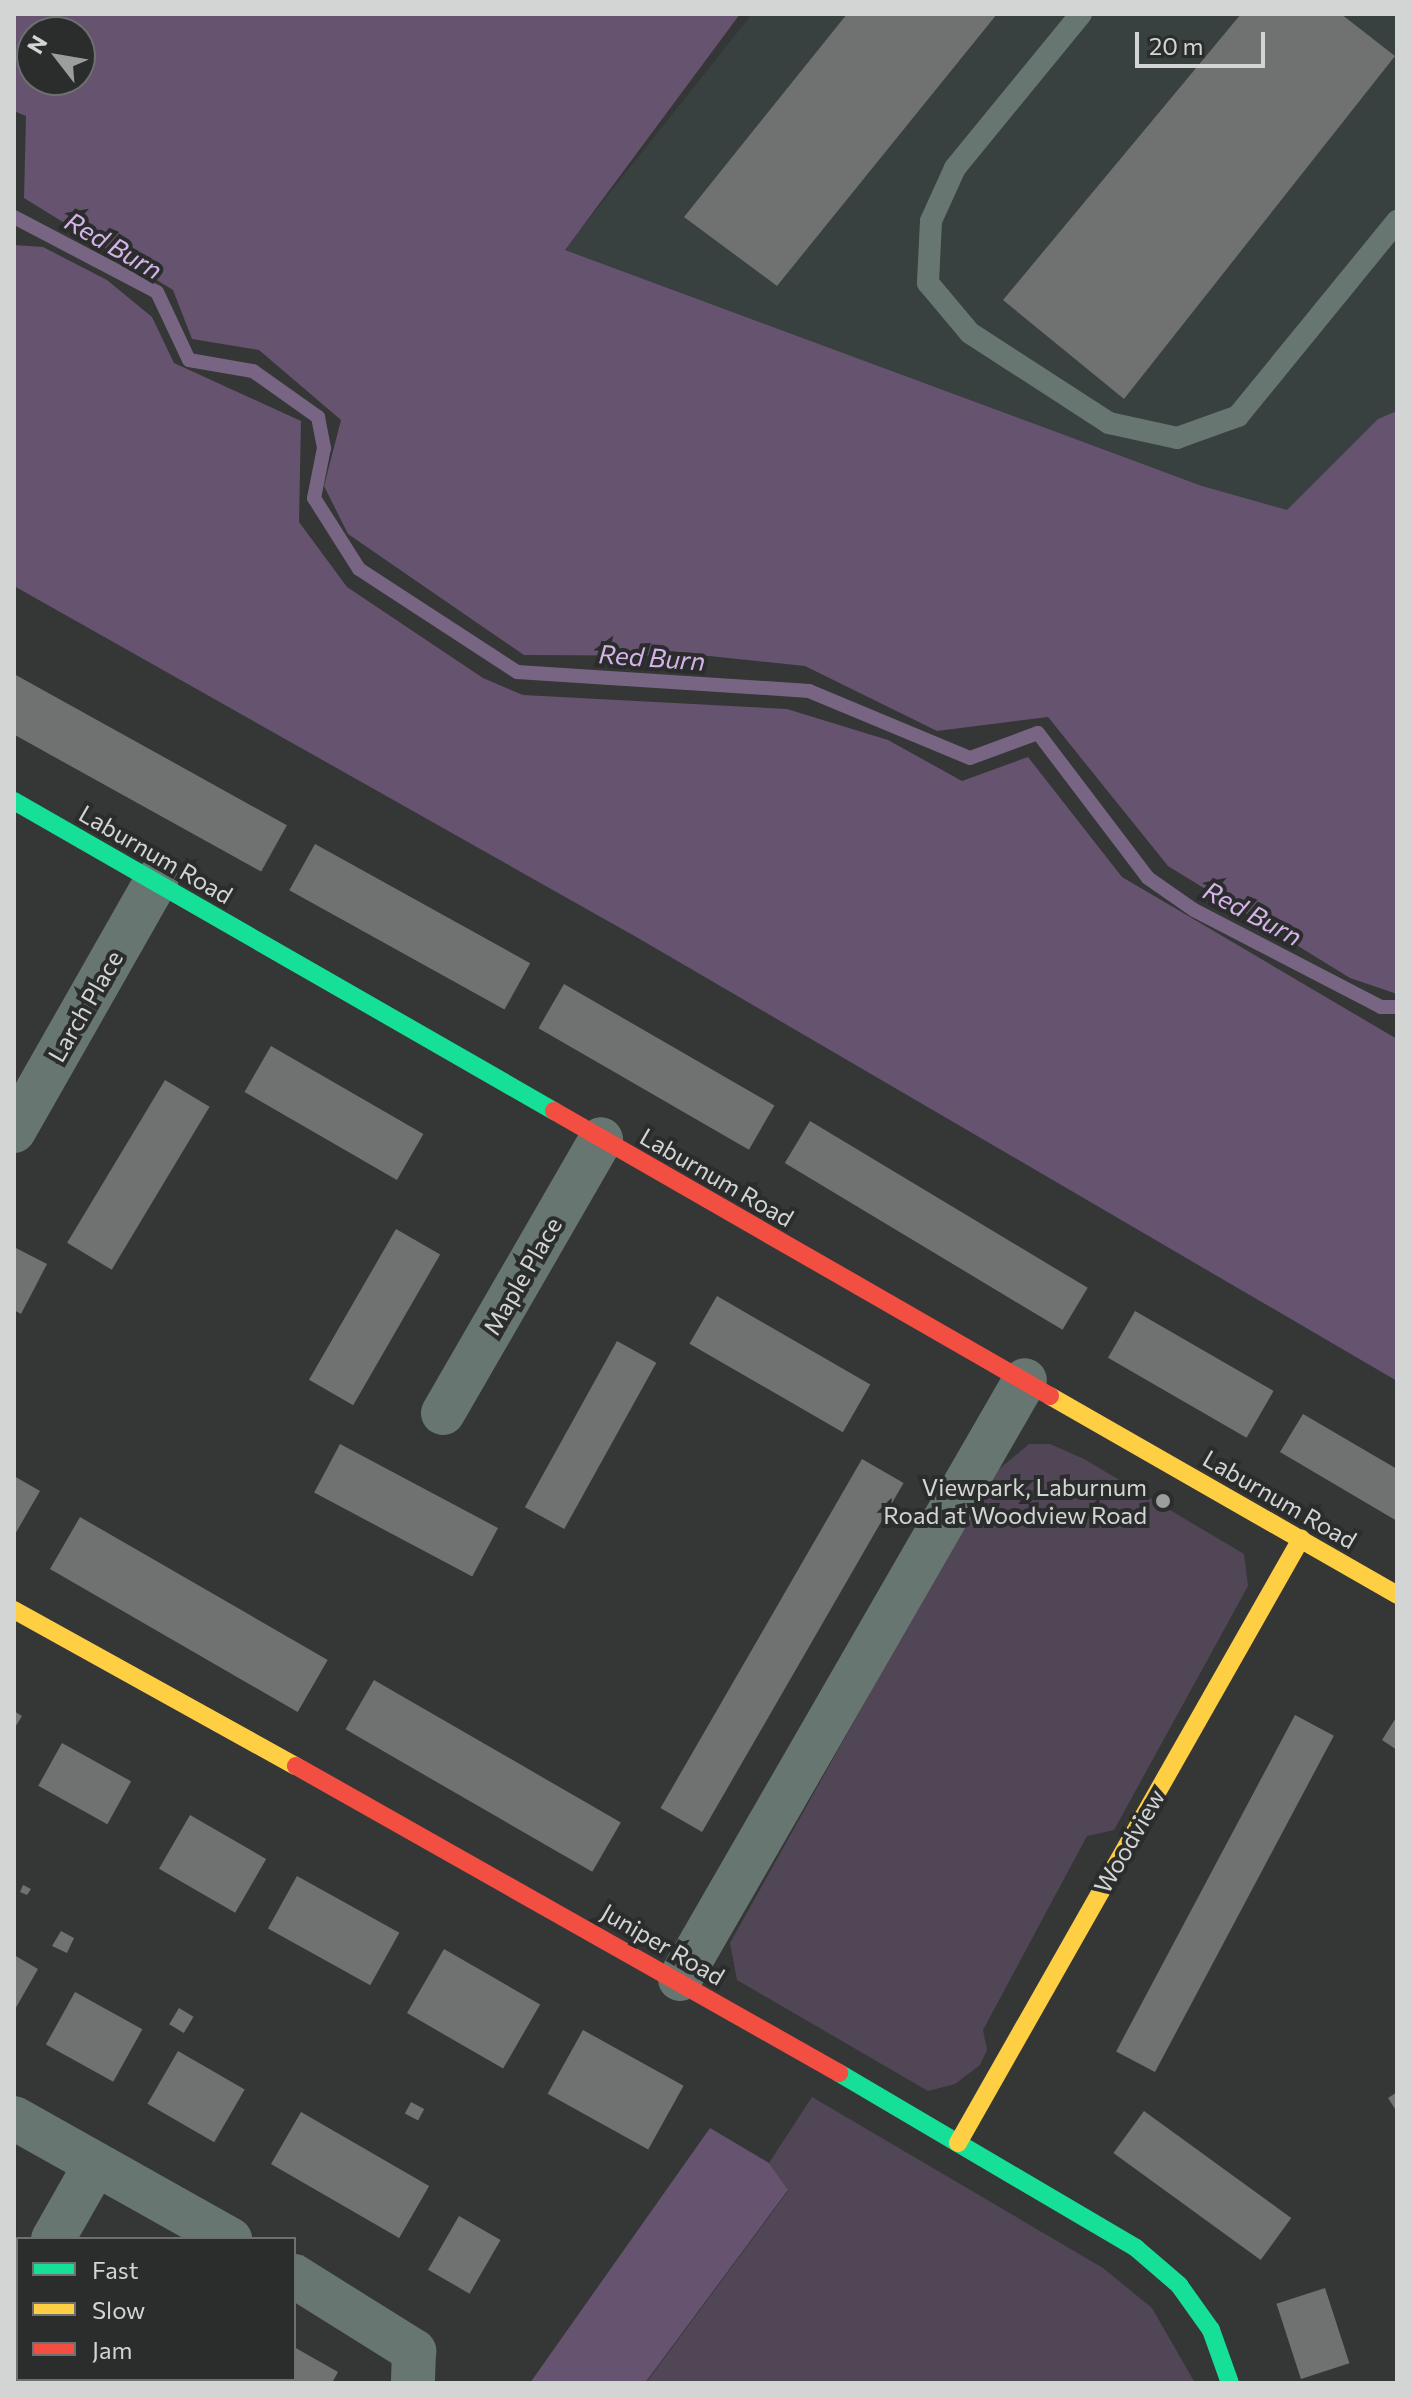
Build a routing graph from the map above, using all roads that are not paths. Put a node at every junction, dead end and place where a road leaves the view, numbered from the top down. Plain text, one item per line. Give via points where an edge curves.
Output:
1 (1081, 14) edge
2 (1397, 221) edge
3 (14, 801) edge
4 (156, 881) junction
5 (14, 1131) edge
6 (601, 1139) junction
7 (1025, 1380) junction
8 (443, 1413) dead end
9 (1301, 1539) junction
10 (1397, 1595) edge
11 (14, 1610) edge
12 (680, 1979) junction
13 (14, 2118) edge
14 (958, 2143) junction
15 (95, 2165) junction
16 (54, 2237) edge
17 (226, 2237) edge
18 (296, 2277) edge
19 (413, 2383) edge
20 (1230, 2383) edge

1 - 2 lane via 955,168 931,221 928,283 983,341 1109,423 1177,438 1238,416
3 - 4 street, Laburnum Road
4 - 5 street, Larch Place
4 - 6 street, Laburnum Road
6 - 7 street, Laburnum Road
6 - 8 street, Maple Place
7 - 9 street, Laburnum Road
7 - 12 street
9 - 10 street, Laburnum Road
9 - 14 street, Woodview
11 - 12 street, Juniper Road
12 - 14 street, Juniper Road
13 - 15 street
14 - 20 street, Juniper Road via 1136,2248 1179,2285 1211,2330
15 - 16 street
15 - 17 street
18 - 19 street via 414,2351

